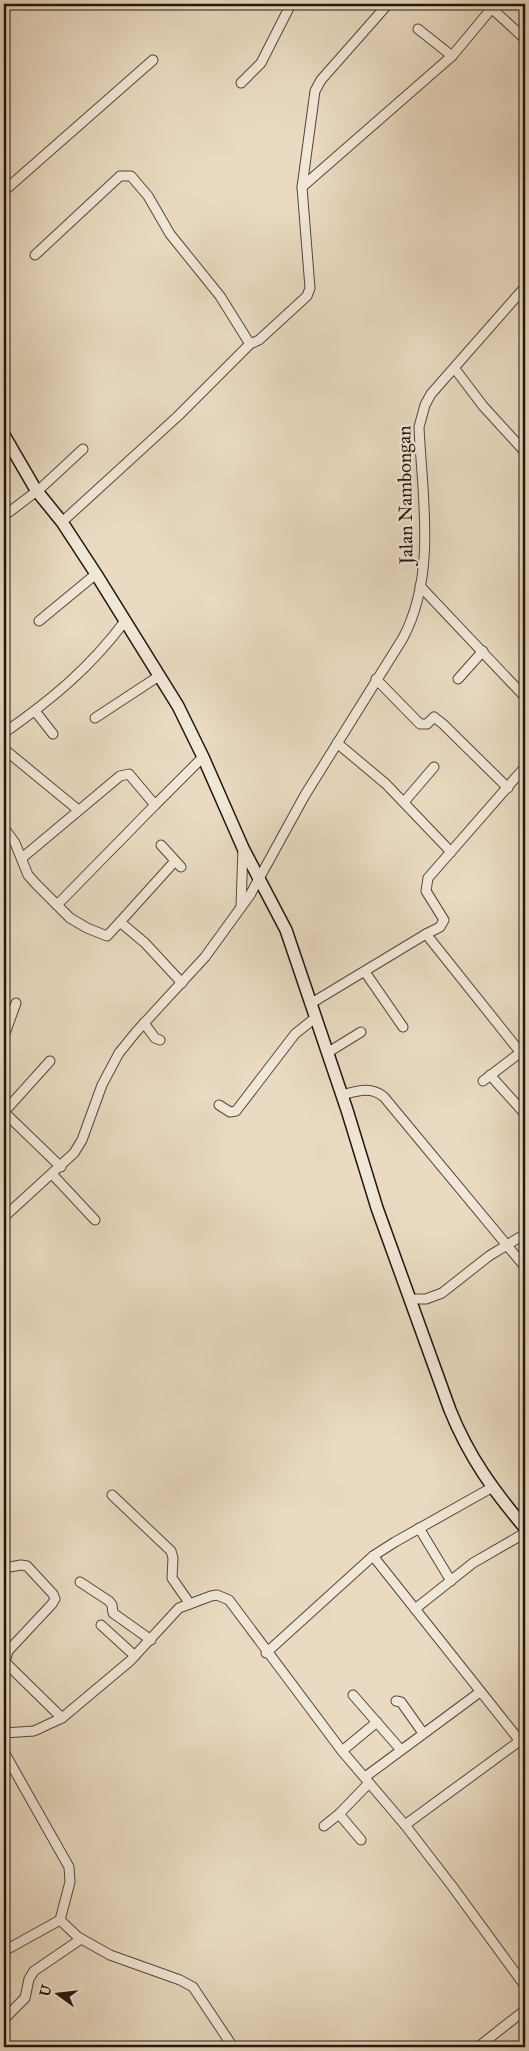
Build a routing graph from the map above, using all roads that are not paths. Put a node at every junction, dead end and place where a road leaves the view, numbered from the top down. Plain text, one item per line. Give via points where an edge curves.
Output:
1 (292, 4) edge
2 (388, 4) edge
3 (489, 6) edge
4 (418, 29) dead end
5 (525, 39) edge
6 (452, 56) junction
7 (153, 60) dead end
8 (240, 83) dead end
9 (302, 187) junction
10 (4, 192) edge
11 (35, 255) dead end
12 (525, 287) edge
13 (250, 344) junction
14 (454, 369) junction
15 (4, 435) edge
16 (83, 449) dead end
17 (525, 452) edge
18 (36, 490) junction
19 (4, 516) edge
20 (62, 522) junction
21 (96, 574) junction
22 (420, 586) junction
23 (40, 621) dead end
24 (125, 621) junction
25 (484, 651) junction
26 (159, 676) junction
27 (376, 679) junction
28 (458, 679) dead end
29 (525, 697) edge
30 (35, 711) junction
31 (95, 718) dead end
32 (4, 734) edge
33 (53, 734) dead end
34 (337, 743) junction
35 (4, 749) edge
36 (203, 757) junction
37 (434, 767) dead end
38 (525, 767) edge
39 (508, 788) junction
40 (404, 802) junction
41 (155, 805) junction
42 (77, 809) junction
43 (4, 828) edge
44 (161, 845) dead end
45 (243, 848) junction
46 (451, 852) junction
47 (22, 858) junction
48 (260, 878) junction
49 (57, 905) junction
50 (241, 907) junction
51 (120, 922) junction
52 (426, 934) junction
53 (364, 972) junction
54 (182, 982) junction
55 (16, 1003) dead end
56 (310, 1004) junction
57 (315, 1018) junction
58 (144, 1023) junction
59 (403, 1027) dead end
60 (361, 1032) dead end
61 (4, 1036) edge
62 (160, 1040) dead end
63 (327, 1053) junction
64 (523, 1055) edge
65 (50, 1061) dead end
66 (342, 1094) junction
67 (219, 1105) dead end
68 (4, 1112) edge
69 (525, 1114) edge
70 (61, 1167) junction
71 (52, 1174) junction
72 (4, 1216) edge
73 (95, 1220) dead end
74 (525, 1234) edge
75 (507, 1246) junction
76 (525, 1267) edge
77 (414, 1301) junction
78 (491, 1488) junction
79 (112, 1495) dead end
80 (419, 1528) junction
81 (525, 1528) edge
82 (525, 1533) edge
83 (373, 1556) junction
84 (4, 1568) edge
85 (451, 1581) junction
86 (80, 1582) dead end
87 (190, 1604) junction
88 (415, 1609) junction
89 (101, 1625) dead end
90 (151, 1640) junction
91 (266, 1653) junction
92 (135, 1656) junction
93 (480, 1692) junction
94 (353, 1695) dead end
95 (396, 1701) dead end
96 (62, 1718) junction
97 (377, 1722) junction
98 (4, 1733) edge
99 (423, 1733) junction
100 (522, 1739) edge
101 (402, 1750) junction
102 (342, 1751) junction
103 (4, 1752) edge
104 (367, 1780) junction
105 (339, 1814) junction
106 (405, 1825) junction
107 (324, 1826) dead end
108 (361, 1840) dead end
109 (60, 1920) junction
110 (81, 1939) junction
111 (4, 1952) edge
112 (525, 1986) edge
113 (525, 2010) edge
114 (4, 2019) edge
115 (233, 2047) edge
116 (478, 2047) edge

1 - 8 street via 262,63
2 - 9 street via 321,80 315,92
3 - 5 street
3 - 6 street
4 - 6 street
6 - 9 street
7 - 10 street
9 - 13 street via 310,288 307,296 259,340
11 - 13 street via 115,180 120,176 131,176 148,196 170,234 220,296
12 - 14 street, Jalan Nambongan
13 - 20 street via 178,416
14 - 17 street
14 - 22 street, Jalan Nambongan via 431,394 419,426 424,546
15 - 18 street
16 - 18 street
18 - 19 street
18 - 20 street
20 - 21 street
21 - 23 street
21 - 24 street
22 - 25 street
22 - 27 street, Jalan Nambongan via 408,628
24 - 26 street
24 - 30 street via 83,672
25 - 28 street
25 - 29 street
26 - 31 street
26 - 36 street
27 - 34 street, Jalan Nambongan
27 - 39 street via 420,724 427,724 434,717 444,724
30 - 32 street
30 - 33 street
34 - 40 street
34 - 48 street, Jalan Nambongan via 305,794
35 - 42 street
36 - 41 street
36 - 45 street
37 - 40 street
38 - 39 street
39 - 46 street
40 - 46 street
41 - 42 street via 126,773
41 - 49 street
42 - 47 street
43 - 47 street
44 - 51 street via 178,864
45 - 48 street
45 - 50 street
46 - 52 street via 425,883 426,891 444,920 440,927
47 - 49 street via 28,875
48 - 50 street, Jalan Nambongan
48 - 56 street via 286,930
49 - 51 street via 70,918 105,936
50 - 54 street, Jalan Nambongan via 205,957
51 - 54 street
52 - 53 street
52 - 64 street
53 - 56 street
53 - 59 street
54 - 58 street, Jalan Nambongan
55 - 61 street
56 - 57 street
57 - 63 street
57 - 67 street via 295,1034 236,1111 230,1112
58 - 62 street
58 - 70 street, Jalan Nambongan via 109,1070 82,1140
60 - 63 street
63 - 66 street
64 - 69 street via 487,1078
65 - 68 street
66 - 75 street via 366,1090 384,1097
66 - 77 street via 377,1208
68 - 70 street
70 - 71 street, Jalan Nambongan
71 - 72 street, Jalan Nambongan
71 - 73 street
74 - 75 street
75 - 76 street
75 - 77 street via 442,1293
77 - 78 street via 462,1438
78 - 80 street
78 - 81 street
79 - 87 street via 171,1551 172,1578
80 - 83 street
80 - 85 street
82 - 85 street via 474,1563
83 - 88 street
83 - 91 street
84 - 96 street via 27,1566 55,1599 8,1651 5,1662
85 - 88 street
86 - 90 street via 110,1601 113,1613
87 - 90 street via 174,1612
87 - 91 street via 217,1596 228,1600
88 - 93 street
89 - 92 street
90 - 92 street
91 - 102 street
92 - 96 street
93 - 99 street
93 - 100 street
94 - 97 street
95 - 99 street via 401,1702
96 - 98 street via 34,1731
97 - 101 street
97 - 102 street
99 - 101 street
100 - 106 street
101 - 104 street
102 - 104 street
103 - 109 street via 69,1867 70,1882
104 - 105 street
104 - 106 street
105 - 107 street
105 - 108 street
106 - 112 street
109 - 110 street
109 - 111 street
110 - 114 street via 34,1971 25,1998
110 - 115 street via 116,1958 193,1987
113 - 116 street

